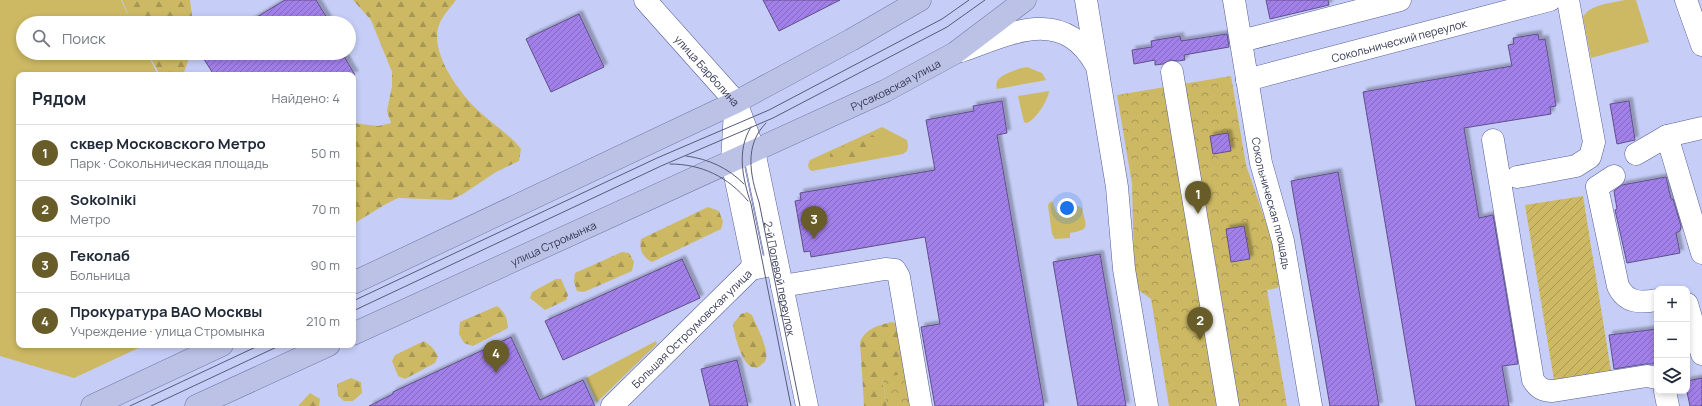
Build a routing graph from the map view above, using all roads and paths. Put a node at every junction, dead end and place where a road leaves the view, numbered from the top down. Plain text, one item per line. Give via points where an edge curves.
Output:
1 (645, 0) edge
2 (920, 0) edge
3 (1025, 0) edge
4 (1086, 0) edge
5 (1096, 0) edge
6 (1400, 0) edge
7 (1550, 0) edge
8 (1568, 0) edge
9 (1686, 0) edge
10 (1234, 2) edge
11 (1090, 23) junction
12 (1241, 41) junction
13 (1702, 45) edge
14 (955, 53) junction
15 (1097, 68) junction
16 (1172, 72) dead end
17 (1247, 80) junction
18 (736, 102) junction
19 (1702, 128) edge
20 (1667, 136) junction
21 (1493, 140) dead end
22 (754, 151) junction
23 (1636, 154) dead end
24 (732, 161) junction
25 (1614, 176) dead end
26 (1517, 177) dead end
27 (1702, 253) edge
28 (777, 264) junction
29 (751, 269) junction
30 (356, 282) edge
31 (782, 286) junction
32 (1654, 300) edge
33 (1690, 310) edge
34 (356, 333) edge
35 (216, 348) edge
36 (322, 348) edge
37 (1702, 354) edge
38 (1654, 377) edge
39 (1666, 394) edge
40 (92, 406) edge
41 (196, 406) edge
42 (612, 406) edge
43 (807, 406) edge
44 (921, 406) edge
45 (1147, 406) edge
46 (1228, 406) edge
47 (1311, 406) edge
48 (1668, 406) edge

1 - 18 street, улица Барболина
2 - 18 main road via 852,40
3 - 14 main road, Русаковская улица
4 - 11 street
5 - 11 street via 1091,10
6 - 12 street
7 - 17 street, Сокольнический переулок
8 - 26 street via 1594,142 1590,157 1576,166
9 - 13 street
10 - 12 street, Сокольническая площадь
11 - 15 street
12 - 17 street, Сокольническая площадь
14 - 15 street via 1019,31 1043,28 1058,31 1079,43 1090,54
14 - 22 main road, Русаковская улица via 886,91
15 - 45 street via 1117,187 1124,269
16 - 46 street
17 - 47 street, Сокольническая площадь via 1261,163 1283,241
18 - 22 street, улица Барболина
18 - 24 street, 2-й Полевой переулок
18 - 30 main road
19 - 20 street
20 - 23 street
20 - 27 street
21 - 38 street via 1533,380 1536,385 1553,391 1647,376
22 - 24 main road, улица Стромынка
22 - 28 street, 2-й Полевой переулок
24 - 29 street, 2-й Полевой переулок via 753,262
24 - 34 main road, улица Стромынка
25 - 32 street via 1597,187 1618,286 1622,293 1635,301
28 - 29 street, Большая Остроумовская улица
28 - 31 street, 2-й Полевой переулок
29 - 42 street, Большая Остроумовская улица
31 - 43 street, 2-й Полевой переулок
31 - 44 street via 885,269 895,270 899,277
33 - 37 street
35 - 40 main road
36 - 41 main road
39 - 48 street

